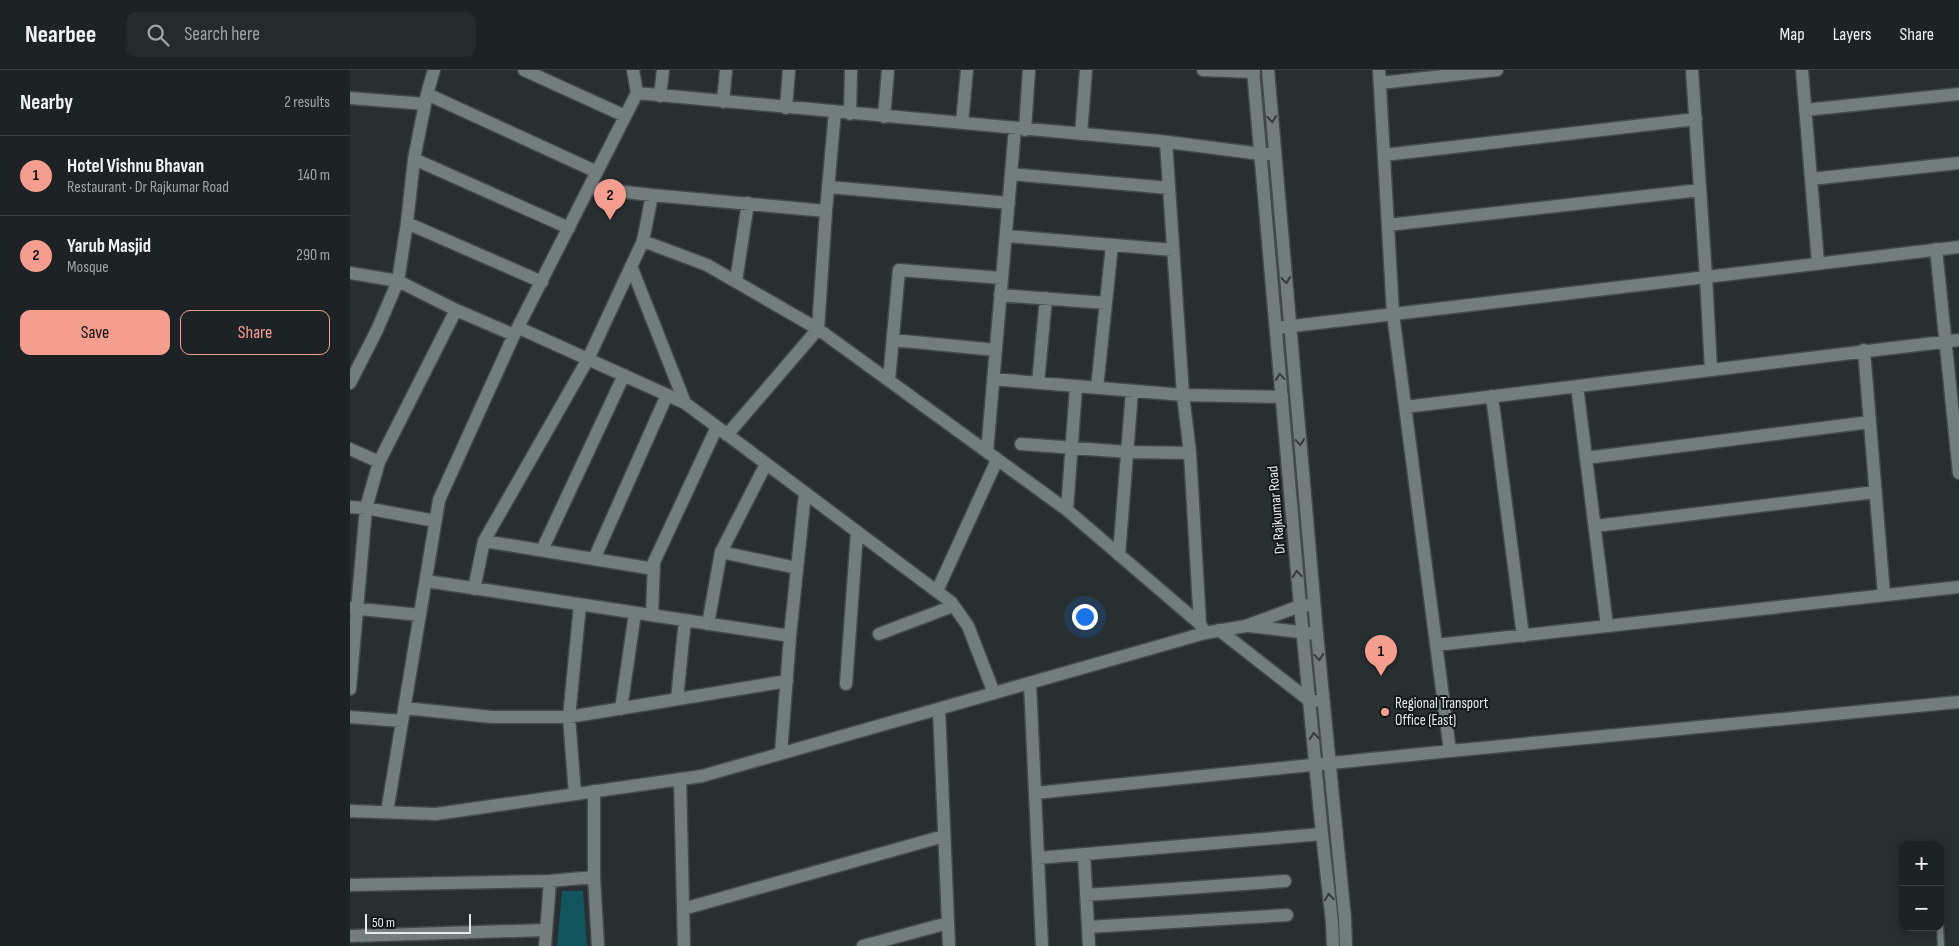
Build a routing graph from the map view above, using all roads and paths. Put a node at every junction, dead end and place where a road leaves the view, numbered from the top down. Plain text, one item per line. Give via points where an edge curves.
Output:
1 (434, 70) edge
2 (524, 70) edge
3 (633, 70) edge
4 (663, 70) edge
5 (726, 70) edge
6 (789, 70) edge
7 (851, 70) edge
8 (888, 70) edge
9 (967, 70) edge
10 (1029, 70) edge
11 (1086, 70) edge
12 (1203, 70) edge
13 (1268, 70) edge
14 (1497, 70) edge
15 (1692, 70) edge
16 (1802, 70) edge
17 (1253, 71) edge
18 (1379, 76) edge
19 (637, 93) junction
20 (1959, 94) edge
21 (660, 96) junction
22 (350, 98) edge
23 (426, 99) junction
24 (723, 102) junction
25 (786, 108) junction
26 (1805, 110) junction
27 (835, 111) junction
28 (850, 114) junction
29 (625, 116) junction
30 (884, 117) junction
31 (1696, 120) junction
32 (962, 124) junction
33 (1020, 129) junction
34 (1081, 134) junction
35 (1166, 142) junction
36 (1261, 154) junction
37 (1275, 154) junction
38 (1384, 155) junction
39 (414, 159) junction
40 (1959, 163) edge
41 (597, 172) junction
42 (1011, 174) junction
43 (1811, 179) junction
44 (829, 187) junction
45 (589, 188) junction
46 (1169, 188) junction
47 (1700, 190) junction
48 (652, 195) junction
49 (748, 203) junction
50 (1009, 203) junction
51 (826, 211) junction
52 (407, 223) junction
53 (1388, 225) junction
54 (569, 228) junction
55 (1006, 236) junction
56 (643, 241) junction
57 (1112, 244) junction
58 (1959, 247) edge
59 (1173, 250) junction
60 (1936, 250) junction
61 (1818, 263) junction
62 (631, 266) junction
63 (350, 273) edge
64 (1706, 277) junction
65 (1002, 278) junction
66 (398, 280) junction
67 (542, 282) junction
68 (736, 282) junction
69 (1000, 295) junction
70 (1046, 298) junction
71 (1106, 303) junction
72 (456, 310) junction
73 (1393, 314) junction
74 (1290, 326) junction
75 (1276, 328) junction
76 (818, 329) junction
77 (517, 331) junction
78 (893, 340) junction
79 (1959, 340) edge
80 (1945, 341) junction
81 (996, 350) junction
82 (1864, 350) junction
83 (588, 359) junction
84 (1711, 370) junction
85 (624, 375) junction
86 (889, 380) junction
87 (993, 380) junction
88 (350, 383) edge
89 (1038, 383) junction
90 (1076, 386) junction
91 (1577, 386) junction
92 (1096, 388) junction
93 (1132, 391) junction
94 (667, 395) junction
95 (1183, 396) junction
96 (1492, 396) junction
97 (1282, 397) junction
98 (685, 403) junction
99 (1405, 407) junction
100 (1870, 422) junction
101 (717, 427) junction
102 (728, 435) junction
103 (1021, 444) dead end
104 (1073, 448) junction
105 (350, 449) edge
106 (987, 452) junction
107 (1128, 452) junction
108 (1190, 453) junction
109 (1586, 458) junction
110 (998, 460) junction
111 (378, 462) junction
112 (766, 464) junction
113 (1959, 473) edge
114 (1875, 492) junction
115 (805, 493) junction
116 (350, 507) edge
117 (366, 508) junction
118 (1067, 510) junction
119 (435, 521) junction
120 (1595, 526) junction
121 (857, 532) junction
122 (484, 541) junction
123 (542, 550) junction
124 (722, 552) junction
125 (1118, 555) junction
126 (594, 559) junction
127 (654, 568) junction
128 (797, 568) junction
129 (426, 581) junction
130 (1959, 587) edge
131 (474, 589) junction
132 (936, 591) junction
133 (1884, 595) junction
134 (580, 605) junction
135 (1314, 605) junction
136 (953, 606) junction
137 (1300, 606) junction
138 (353, 608) edge
139 (635, 613) junction
140 (420, 615) junction
141 (652, 615) junction
142 (685, 620) junction
143 (708, 624) junction
144 (1246, 626) junction
145 (1607, 626) junction
146 (1203, 629) junction
147 (1220, 630) junction
148 (879, 634) dead end
149 (1303, 634) junction
150 (1316, 634) junction
151 (790, 636) junction
152 (1523, 636) junction
153 (1436, 645) junction
154 (787, 681) junction
155 (1030, 683) junction
156 (846, 684) dead end
157 (350, 689) edge
158 (994, 693) junction
159 (677, 700) junction
160 (1316, 700) junction
161 (1959, 702) edge
162 (620, 709) junction
163 (939, 709) junction
164 (403, 714) junction
165 (350, 717) edge
166 (569, 717) junction
167 (1450, 751) junction
168 (781, 753) junction
169 (1323, 765) junction
170 (680, 779) junction
171 (594, 791) junction
172 (1035, 793) junction
173 (575, 794) junction
174 (350, 811) edge
175 (387, 812) junction
176 (1322, 834) junction
177 (944, 836) junction
178 (1084, 854) junction
179 (1038, 858) junction
180 (594, 877) junction
181 (550, 880) junction
182 (1285, 882) dead end
183 (350, 885) edge
184 (1086, 895) junction
185 (683, 909) junction
186 (1287, 915) dead end
187 (948, 923) junction
188 (1088, 927) junction
189 (546, 930) junction
190 (1940, 931) edge
191 (350, 936) edge
192 (544, 946) edge
193 (598, 946) edge
194 (684, 946) edge
195 (864, 946) edge
196 (949, 946) edge
197 (1042, 946) edge
198 (1089, 946) edge
199 (1332, 946) edge
200 (1346, 946) edge
201 (1941, 946) edge

1 - 23 street
2 - 29 street
3 - 19 street
4 - 21 street
5 - 24 street
6 - 25 street
7 - 28 street
8 - 30 street
9 - 32 street
10 - 33 street
11 - 34 street
12 - 17 street
13 -> 37 street, Dr Rajkumar Road
14 - 18 street
15 - 31 street
16 - 26 street
17 - 36 street, Dr Rajkumar Road
18 - 38 street
19 - 21 street
19 - 29 street
20 - 26 street
21 - 24 street
22 - 23 street
23 - 39 street
23 - 41 street
24 - 25 street
25 - 27 street
26 - 43 street
27 - 28 street
27 - 44 street
28 - 30 street
29 - 41 street
30 - 32 street
31 - 38 street
31 - 47 street
32 - 33 street
33 - 34 street
33 - 42 street
34 - 35 street
35 - 36 street
35 - 46 street
36 - 37 street
36 - 75 street, Dr Rajkumar Road
37 -> 74 street, Dr Rajkumar Road
38 - 53 street
39 - 52 street
39 - 54 street
40 - 43 street
41 - 45 street
42 - 46 street
42 - 50 street
43 - 61 street
44 - 50 street
44 - 51 street
45 - 48 street
45 - 54 street
46 - 59 street
47 - 53 street
47 - 64 street
48 - 49 street
48 - 56 street
49 - 51 street
49 - 68 street
50 - 55 street
51 - 76 street
52 - 66 street
52 - 67 street
53 - 73 street
54 - 67 street
55 - 57 street
55 - 65 street
56 - 62 street
56 - 68 street via 707,265
57 - 59 street
57 - 71 street
58 - 60 street
59 - 95 street
60 - 61 street
60 - 80 street
61 - 64 street
62 - 83 street
62 - 98 street
63 - 66 street
64 - 73 street
64 - 84 street
65 - 69 street
65 - 78 street via 899,270
66 - 72 street
66 - 88 street
67 - 77 street
68 - 76 street
69 - 70 street
69 - 81 street
70 - 71 street
70 - 89 street
71 - 92 street
72 - 77 street
72 - 111 street
73 - 74 street
73 - 99 street
74 - 75 street
74 -> 135 street, Dr Rajkumar Road
97 -> 75 street, Dr Rajkumar Road
76 - 86 street
76 - 102 street
77 - 83 street
77 - 119 street via 438,500
78 - 81 street
78 - 86 street
79 - 80 street
80 - 82 street
80 - 113 street
81 - 87 street
82 - 84 street
82 - 100 street
83 - 85 street
83 - 122 street
84 - 91 street
85 - 94 street
85 - 123 street
86 - 106 street
87 - 89 street
87 - 106 street
89 - 90 street
90 - 92 street
90 - 104 street
91 - 96 street
91 - 109 street
92 - 93 street
93 - 95 street
93 - 107 street
94 - 98 street
94 - 126 street
95 - 97 street
95 - 108 street
96 - 99 street
96 - 152 street
137 -> 97 street, Dr Rajkumar Road
98 - 101 street
99 - 153 street
100 - 109 street
100 - 114 street
101 - 102 street
101 - 127 street
102 - 112 street
103 - 104 street
104 - 107 street
104 - 118 street
105 - 111 street
106 - 110 street
107 - 108 street
107 - 125 street
108 - 146 street
109 - 120 street
110 - 118 street
110 - 132 street
111 - 117 street
112 - 115 street
112 - 124 street
114 - 120 street
114 - 133 street
115 - 121 street
115 - 128 street
116 - 117 street
117 - 119 street
117 - 138 street
118 - 125 street
119 - 129 street
120 - 145 street
121 - 132 street
121 - 156 street
122 - 123 street
122 - 131 street
123 - 126 street
124 - 128 street
124 - 143 street
125 - 146 street
126 - 127 street
127 - 141 street
128 - 151 street
129 - 131 street
129 - 140 street
130 - 133 street
131 - 134 street
132 - 136 street
133 - 145 street
134 - 139 street
134 - 166 street
135 - 137 street
135 - 150 street, Dr Rajkumar Road
136 - 148 street
136 - 158 street via 968,626
137 - 144 street
137 - 149 street, Dr Rajkumar Road
138 - 140 street
138 - 157 street
139 - 141 street
139 - 162 street
140 - 164 street
141 - 142 street
142 - 143 street
142 - 159 street
143 - 151 street
144 - 147 street
144 - 149 street
145 - 152 street
146 - 147 street
146 - 155 street
147 - 160 street
149 - 150 street
149 - 160 street, Dr Rajkumar Road
150 -> 160 street, Dr Rajkumar Road
151 - 154 street
152 - 153 street
153 - 167 street
154 - 159 street
154 - 168 street
155 - 158 street
155 - 172 street
158 - 163 street
159 - 162 street
160 - 169 street, Dr Rajkumar Road
161 - 167 street
162 - 166 street
163 - 168 street
163 - 177 street
164 - 165 street
164 - 166 street
164 - 175 street
166 - 173 street
167 - 169 street
168 - 170 street via 702,776
169 - 172 street
169 - 176 street, Dr Rajkumar Road
169 - 200 street, Dr Rajkumar Road via 1346,919
170 - 171 street
170 - 185 street
171 - 173 street
171 - 180 street
172 - 179 street
173 - 175 street via 436,814
174 - 175 street
176 - 178 street
199 -> 176 street, Dr Rajkumar Road
177 - 185 street
177 - 187 street
178 - 179 street
178 - 184 street
179 - 197 street
180 - 181 street
180 - 193 street
181 - 183 street
181 - 189 street
182 - 184 street
184 - 188 street
185 - 194 street
186 - 188 street
187 - 195 street
187 - 196 street
188 - 198 street
189 - 191 street
189 - 192 street
190 - 201 lane

